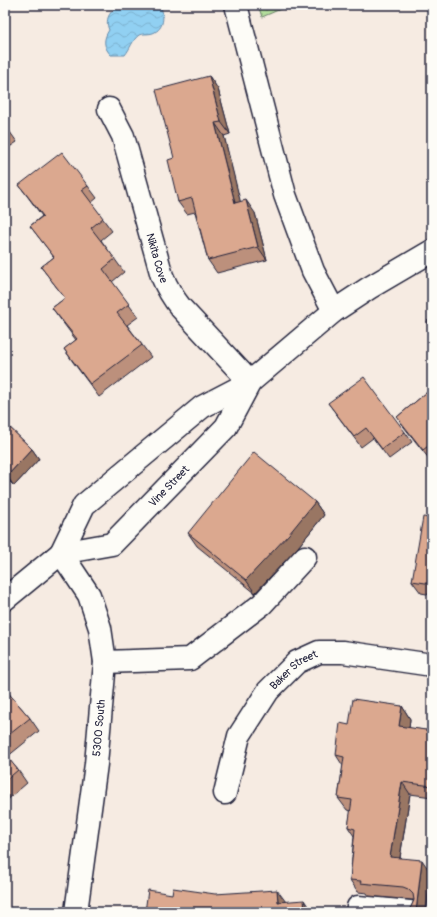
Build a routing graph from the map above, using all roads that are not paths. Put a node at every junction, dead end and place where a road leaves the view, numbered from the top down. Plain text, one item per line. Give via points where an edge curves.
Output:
1 (236, 5) edge
2 (109, 109) dead end
3 (432, 251) edge
4 (334, 311) junction
5 (250, 382) junction
6 (61, 553) junction
7 (305, 557) dead end
8 (5, 598) edge
9 (105, 662) junction
10 (432, 665) edge
11 (225, 793) dead end
12 (76, 912) edge
13 (357, 912) edge
14 (410, 912) edge

1 - 4 main road via 285,195 313,271
2 - 5 main road, Nikita Cove via 123,136 162,276 172,298
3 - 4 main road, Vine Street
4 - 5 main road, Vine Street
5 - 6 main road, Vine Street via 202,408 84,505
5 - 6 main road, Vine Street via 226,427 112,544
6 - 8 main road, Vine Street
6 - 9 main road, 5300 South via 89,595 100,628
7 - 9 main road via 262,604 190,659
9 - 12 main road, 5300 South via 96,764
10 - 11 main road, Baker Street via 343,652 319,652 297,662 268,691 239,736
13 - 14 main road via 358,906

